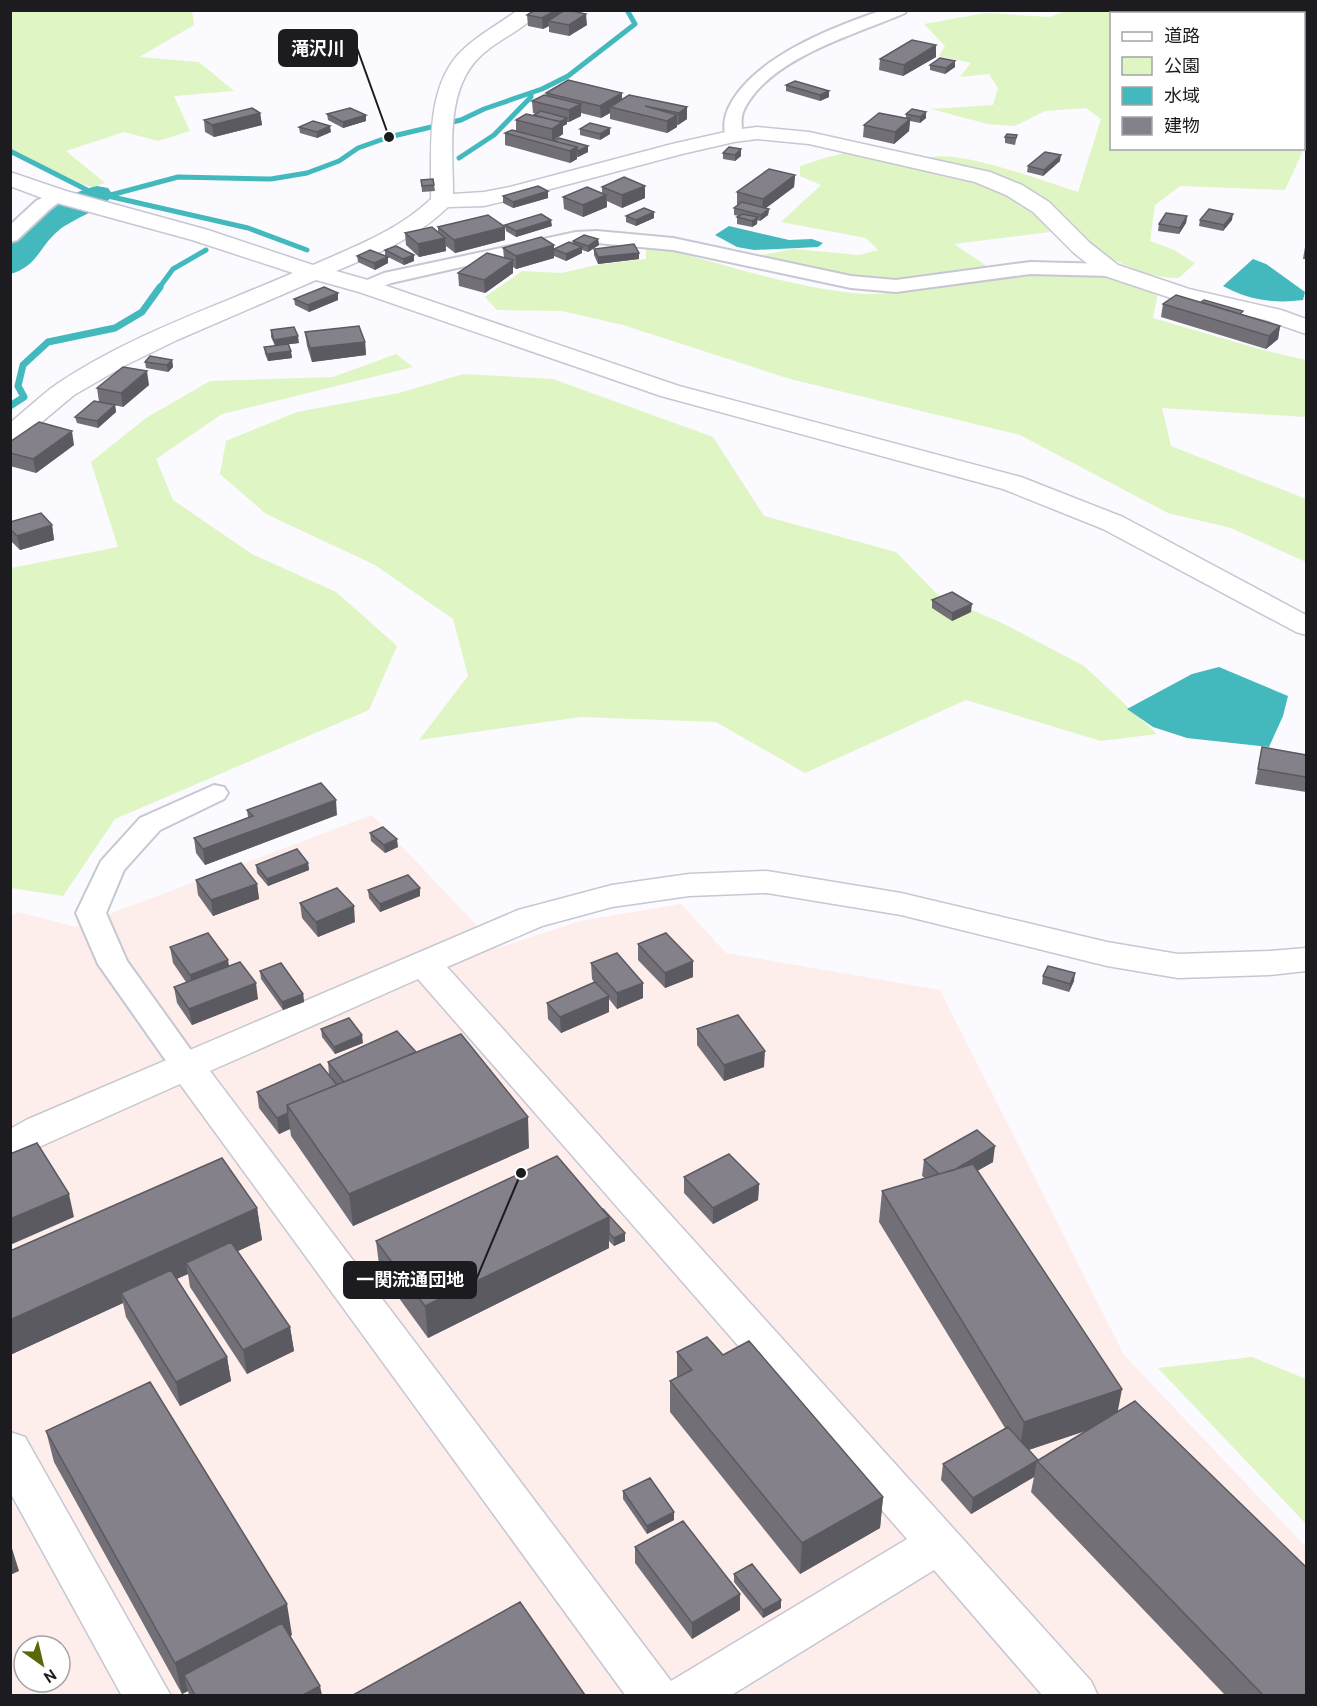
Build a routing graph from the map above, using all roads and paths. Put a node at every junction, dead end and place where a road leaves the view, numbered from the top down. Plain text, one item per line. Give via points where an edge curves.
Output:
1 (531, 10) edge
2 (899, 10) edge
3 (734, 136) junction
4 (10, 178) edge
5 (58, 196) junction
6 (442, 201) junction
7 (10, 236) edge
8 (1110, 270) junction
9 (314, 272) junction
10 (367, 287) junction
11 (1306, 327) edge
12 (10, 436) edge
13 (1306, 626) edge
14 (214, 793) dead end
15 (1306, 958) edge
16 (424, 963) junction
17 (187, 1067) junction
18 (10, 1146) edge
19 (10, 1450) edge
20 (937, 1544) junction
21 (147, 1695) edge
22 (654, 1695) edge
23 (688, 1695) edge
24 (1074, 1695) edge

1 - 6 street via 462,61 452,81 446,98
2 - 3 street via 861,23 788,59 752,86 738,102 731,128
3 - 6 street via 484,199
3 - 8 street via 757,133 809,138 982,177 1041,207
4 - 5 street
5 - 7 street
5 - 9 street via 200,235
6 - 9 street via 390,240
8 - 10 street via 1030,268 896,286 851,282 673,244 586,237 470,259 384,279
8 - 11 street
9 - 10 street
9 - 12 street via 117,360 65,390
10 - 13 street via 670,391 1012,483 1113,523
14 - 17 street via 150,824 111,867 91,913 113,964
15 - 16 street via 1178,966 1107,954 901,904 767,882 688,885 612,896 530,918
16 - 17 street
16 - 20 street
17 - 18 street
17 - 22 street
19 - 21 street
20 - 23 street
20 - 24 street

